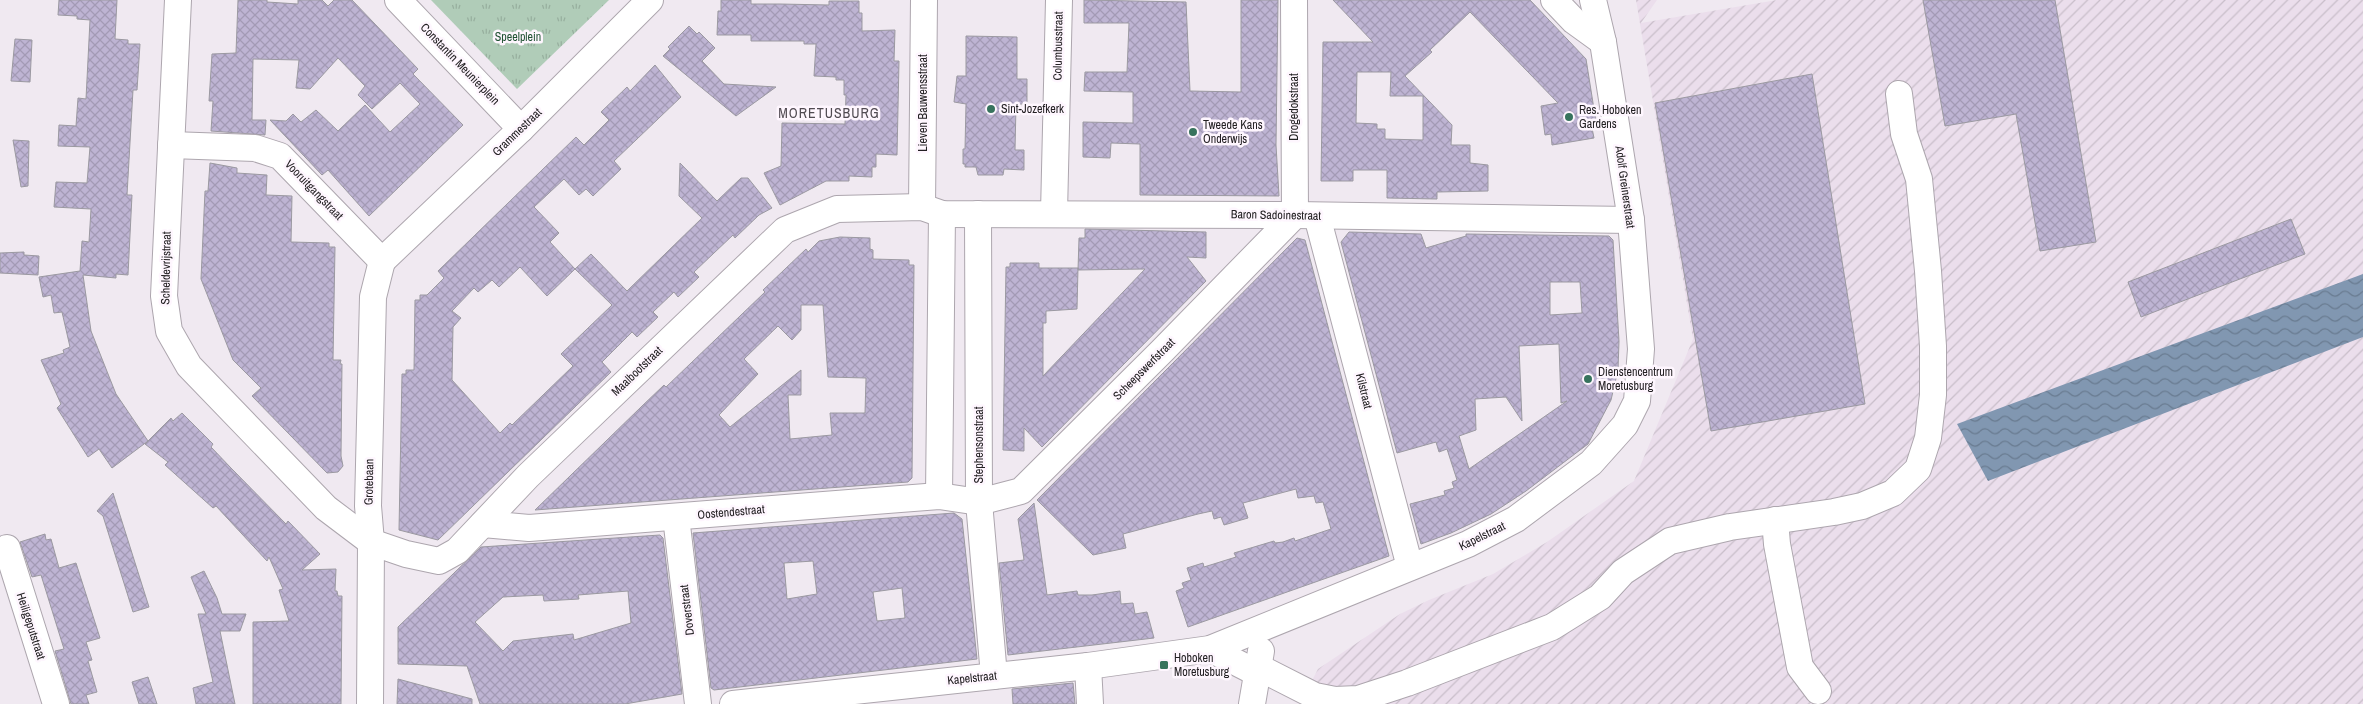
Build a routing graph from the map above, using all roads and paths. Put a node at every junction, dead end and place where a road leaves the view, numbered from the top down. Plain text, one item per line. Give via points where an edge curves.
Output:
1 (178, 0) edge
2 (398, 0) edge
3 (650, 0) edge
4 (924, 0) edge
5 (1059, 0) edge
6 (1294, 0) edge
7 (1554, 0) edge
8 (1593, 0) edge
9 (1602, 42) junction
10 (1899, 94) dead end
11 (521, 129) junction
12 (171, 145) junction
13 (932, 210) junction
14 (1054, 213) junction
15 (978, 214) junction
16 (1306, 215) junction
17 (1631, 220) junction
18 (382, 261) junction
19 (1641, 377) joint
20 (939, 496) junction
21 (979, 502) junction
22 (676, 517) junction
23 (1775, 520) junction
24 (483, 524) junction
25 (371, 542) junction
26 (7, 548) dead end
27 (1410, 567) junction
28 (1267, 625) junction
29 (1210, 649) junction
30 (1088, 666) junction
31 (1258, 670) junction
32 (994, 676) junction
33 (1818, 691) dead end
34 (56, 704) edge
35 (370, 704) edge
36 (698, 704) edge
37 (734, 704) edge
38 (1090, 704) edge
39 (1252, 704) edge

1 - 12 street, Scheldevrijstraat
2 - 11 street, Constantin Meunierplein
3 - 11 street, Grammestraat
4 - 13 street, Lieven Bauwensstraat
5 - 14 street, Columbusstraat
6 - 16 street, Drogedokstraat
7 - 9 street via 1574,21
8 - 9 street, Adolf Greinerstraat
9 - 17 street, Adolf Greinerstraat
10 - 23 street via 1904,134 1919,179 1928,270 1933,346 1933,395 1928,438 1918,468 1893,493 1862,506
11 - 18 street, Grammestraat
12 - 18 street, Vooruitgangstraat via 255,148 280,156
12 - 25 street, Scheldevrijstraat via 164,296 169,331 189,366 208,388 326,508
13 - 15 street, Baron Sadoinestraat
13 - 20 street
13 - 24 street, Maalbootstraat via 837,209 785,230 528,476
14 - 15 street, Baron Sadoinestraat
14 - 16 street, Baron Sadoinestraat
15 - 21 street, Stephensonstraat
16 - 17 street, Baron Sadoinestraat
16 - 21 street, Scheepswerfstraat via 1021,491
16 - 27 street, Kilstraat
17 - 19 street, Adolf Greinerstraat
18 - 25 street, Grotebaan via 373,297 368,506
19 - 27 street, Kapelstraat via 1637,401 1625,425 1591,464 1516,519 1468,544
20 - 21 street, Oostendestraat
20 - 22 street, Oostendestraat
21 - 32 street, Stephensonstraat
22 - 24 street, Oostendestraat via 529,528
22 - 36 street, Doverstraat
23 - 31 street via 1670,540 1623,572 1600,597 1552,626 1413,681 1358,699 1335,700 1315,696
23 - 33 street via 1800,668
24 - 25 street, Maalbootstraat via 457,551 439,561
25 - 35 street, Grotebaan
26 - 34 street, Heiligeputstraat
27 - 28 street, Kapelstraat
28 - 29 street, Kapelstraat
28 - 31 street
29 - 30 street, Kapelstraat
29 - 31 street
30 - 32 street, Kapelstraat
30 - 38 street
31 - 39 street
32 - 37 street, Kapelstraat

